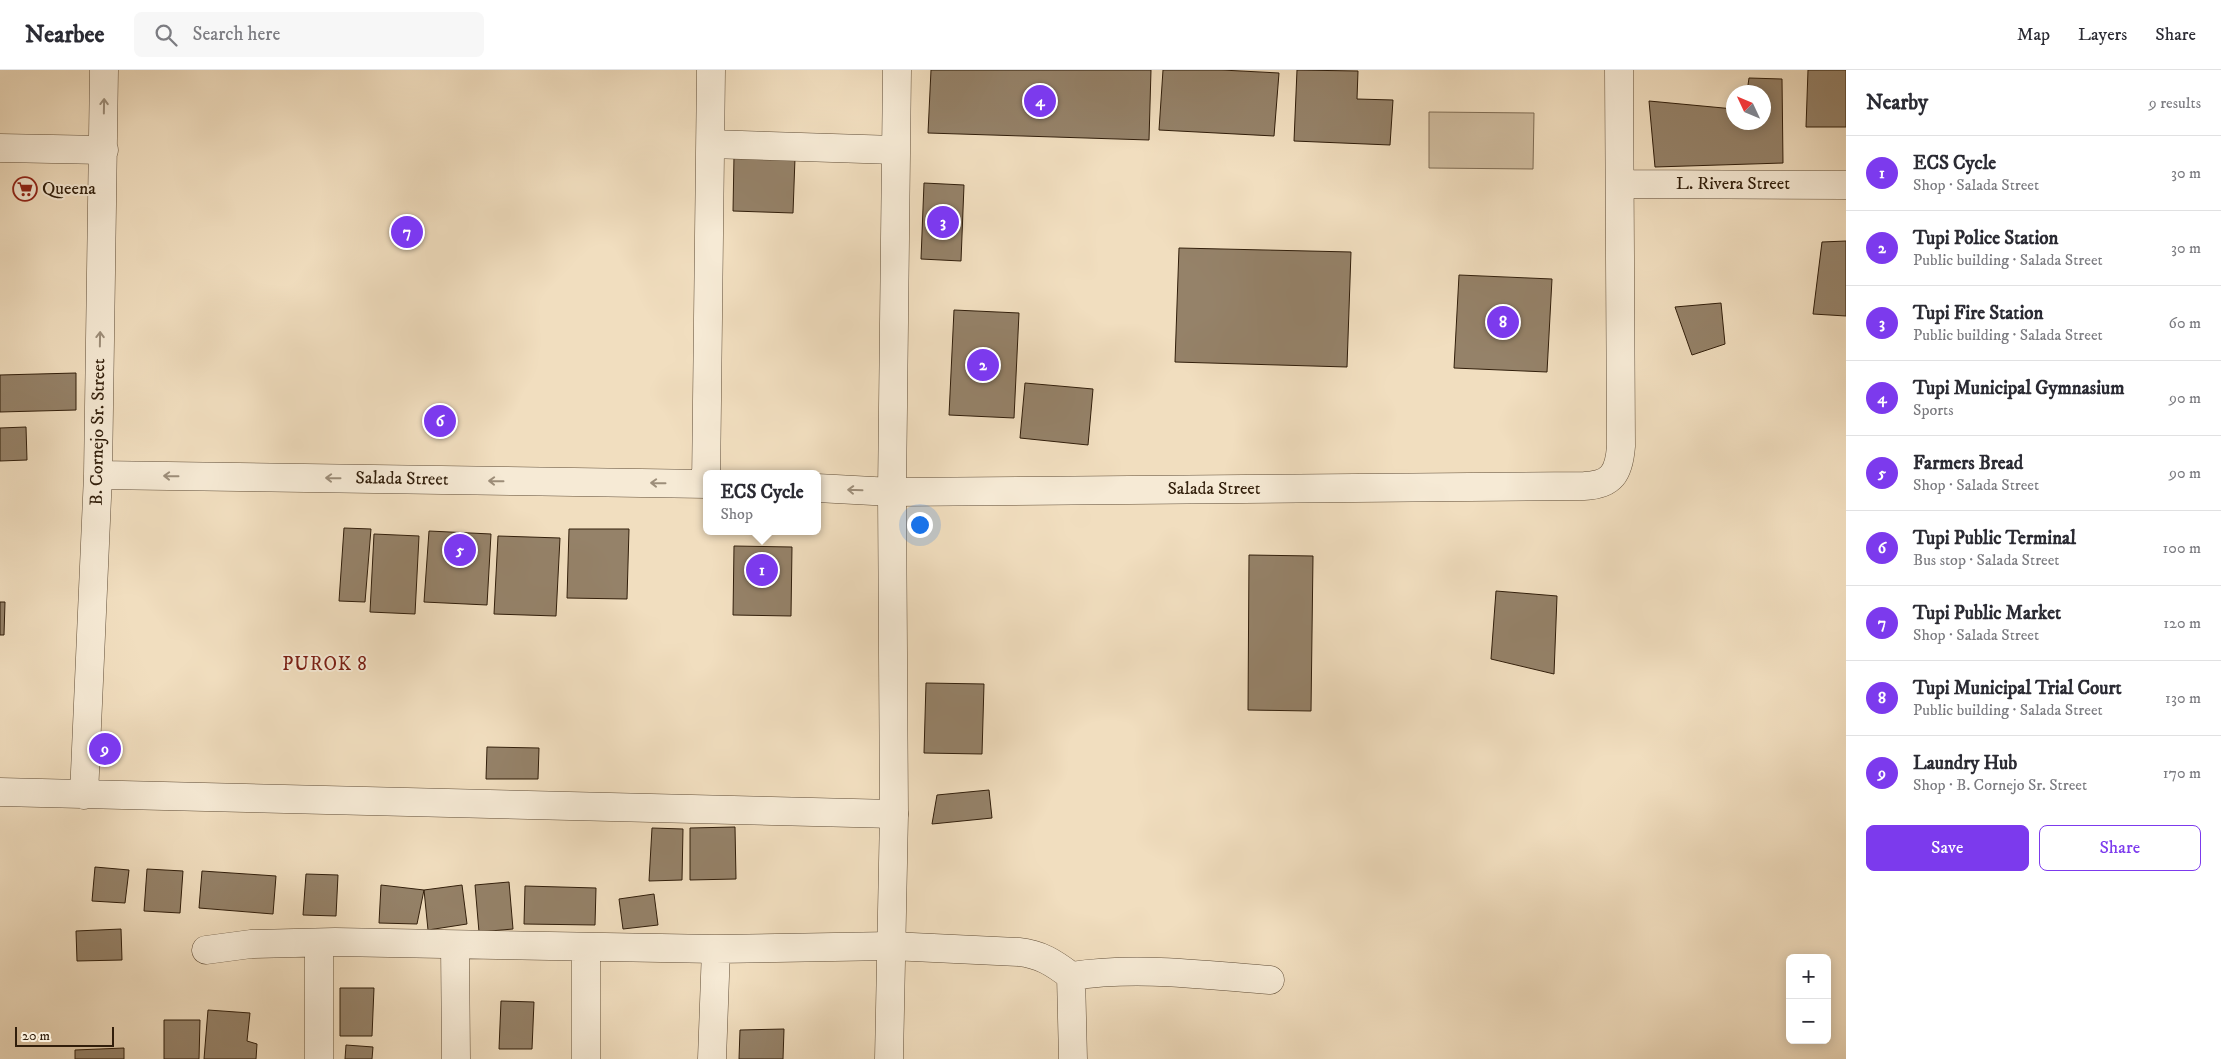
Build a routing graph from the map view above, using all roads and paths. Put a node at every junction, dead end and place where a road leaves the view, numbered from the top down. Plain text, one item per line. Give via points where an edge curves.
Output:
1 (104, 70) edge
2 (711, 70) edge
3 (897, 70) edge
4 (1620, 70) edge
5 (710, 144) junction
6 (0, 148) edge
7 (104, 150) junction
8 (895, 150) junction
9 (1620, 184) junction
10 (1846, 185) edge
11 (706, 470) edge
12 (98, 475) junction
13 (703, 484) edge
14 (821, 488) edge
15 (892, 492) junction
16 (0, 792) edge
17 (84, 795) junction
18 (894, 814) junction
19 (320, 944) junction
20 (455, 945) junction
21 (891, 946) junction
22 (586, 948) junction
23 (716, 949) junction
24 (206, 950) dead end
25 (1072, 976) junction
26 (1270, 980) dead end
27 (319, 1059) edge
28 (456, 1059) edge
29 (586, 1059) edge
30 (712, 1059) edge
31 (889, 1059) edge
32 (1073, 1059) edge

7 -> 1 street, B. Cornejo Sr. Street
2 - 5 street
3 - 8 street
4 - 9 street
5 - 8 street
5 - 11 street
6 - 7 street
12 -> 7 street, B. Cornejo Sr. Street
8 - 15 street
9 - 10 street, L. Rivera Street
9 - 15 street, Salada Street via 1621,446 1616,471 1610,480 1584,486
13 -> 12 street, Salada Street
12 - 17 street, B. Cornejo Sr. Street
15 -> 14 street, Salada Street
15 - 18 street
16 - 17 street
17 - 18 street
18 - 21 street
19 - 20 street
19 - 24 street via 251,944
19 - 27 street
20 - 22 street
20 - 28 street
21 - 23 street
21 - 25 street via 1031,953 1050,960
21 - 31 street
22 - 23 street
22 - 29 street
23 - 30 street
25 - 26 street via 1147,970
25 - 32 street

